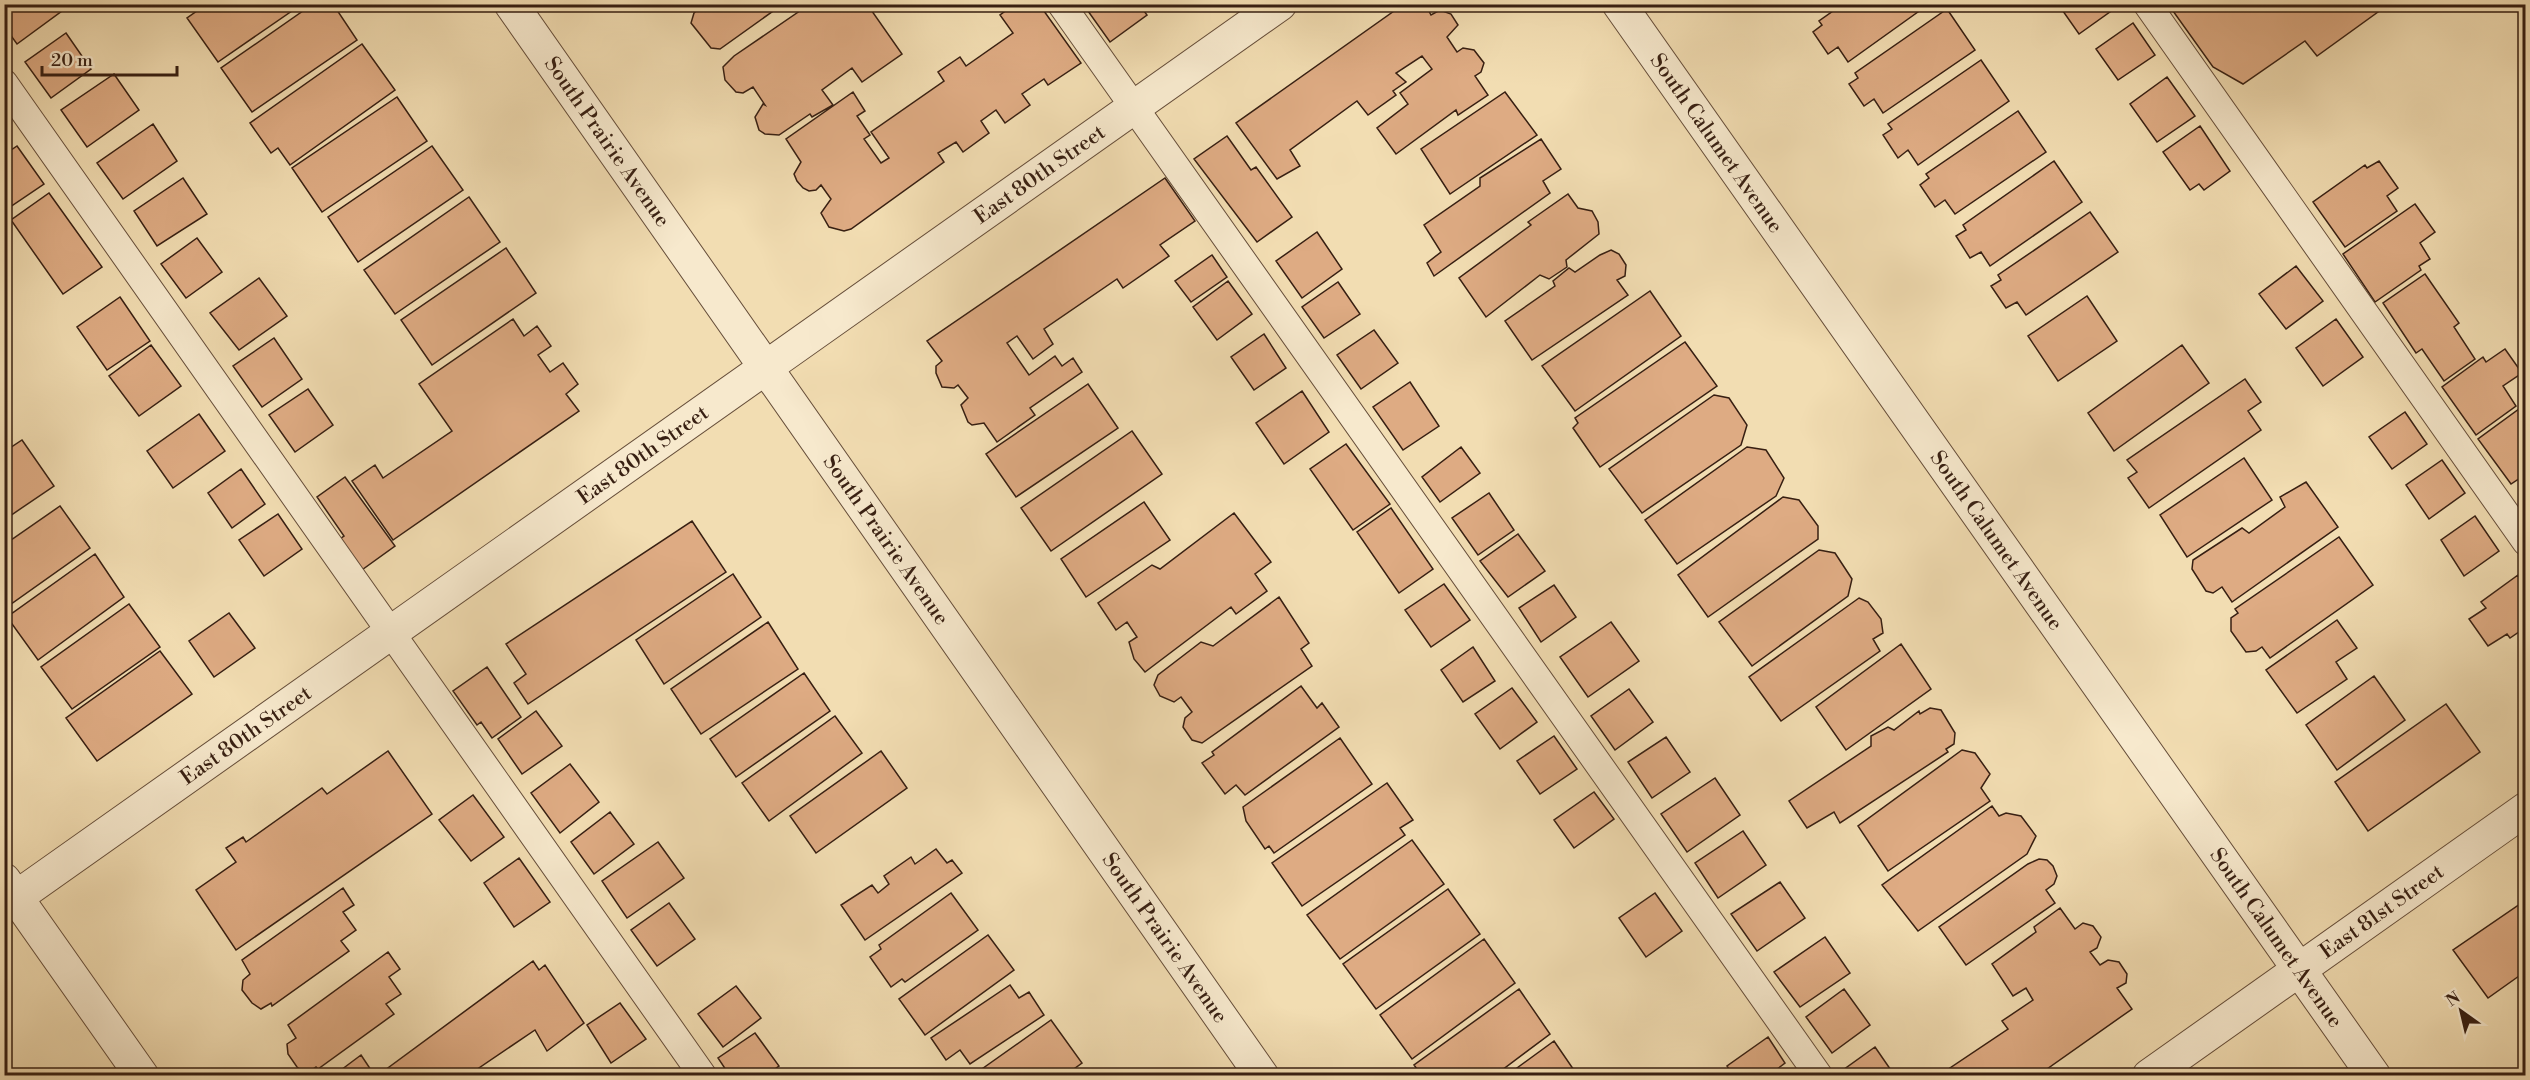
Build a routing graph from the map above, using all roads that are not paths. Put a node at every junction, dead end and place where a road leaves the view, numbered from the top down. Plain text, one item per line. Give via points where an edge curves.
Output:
1 (511, 4) edge
2 (1061, 4) edge
3 (1280, 4) edge
4 (1619, 4) edge
5 (2147, 4) edge
6 (4, 83) edge
7 (1133, 108) junction
8 (765, 368) junction
9 (2526, 542) edge
10 (392, 632) junction
11 (2526, 809) edge
12 (9, 894) edge
13 (2300, 969) junction
14 (142, 1076) edge
15 (703, 1076) edge
16 (1262, 1076) edge
17 (1819, 1076) edge
18 (2149, 1076) edge
19 (2374, 1076) edge

1 - 8 street, South Prairie Avenue
2 - 7 lane
3 - 7 street, East 80th Street
4 - 13 street, South Calumet Avenue
5 - 9 lane
6 - 10 lane
7 - 8 street, East 80th Street
7 - 17 lane
8 - 10 street, East 80th Street
8 - 16 street, South Prairie Avenue
10 - 12 street, East 80th Street
10 - 15 lane
11 - 13 street, East 81st Street
12 - 14 street
13 - 18 street, East 81st Street
13 - 19 street, South Calumet Avenue

